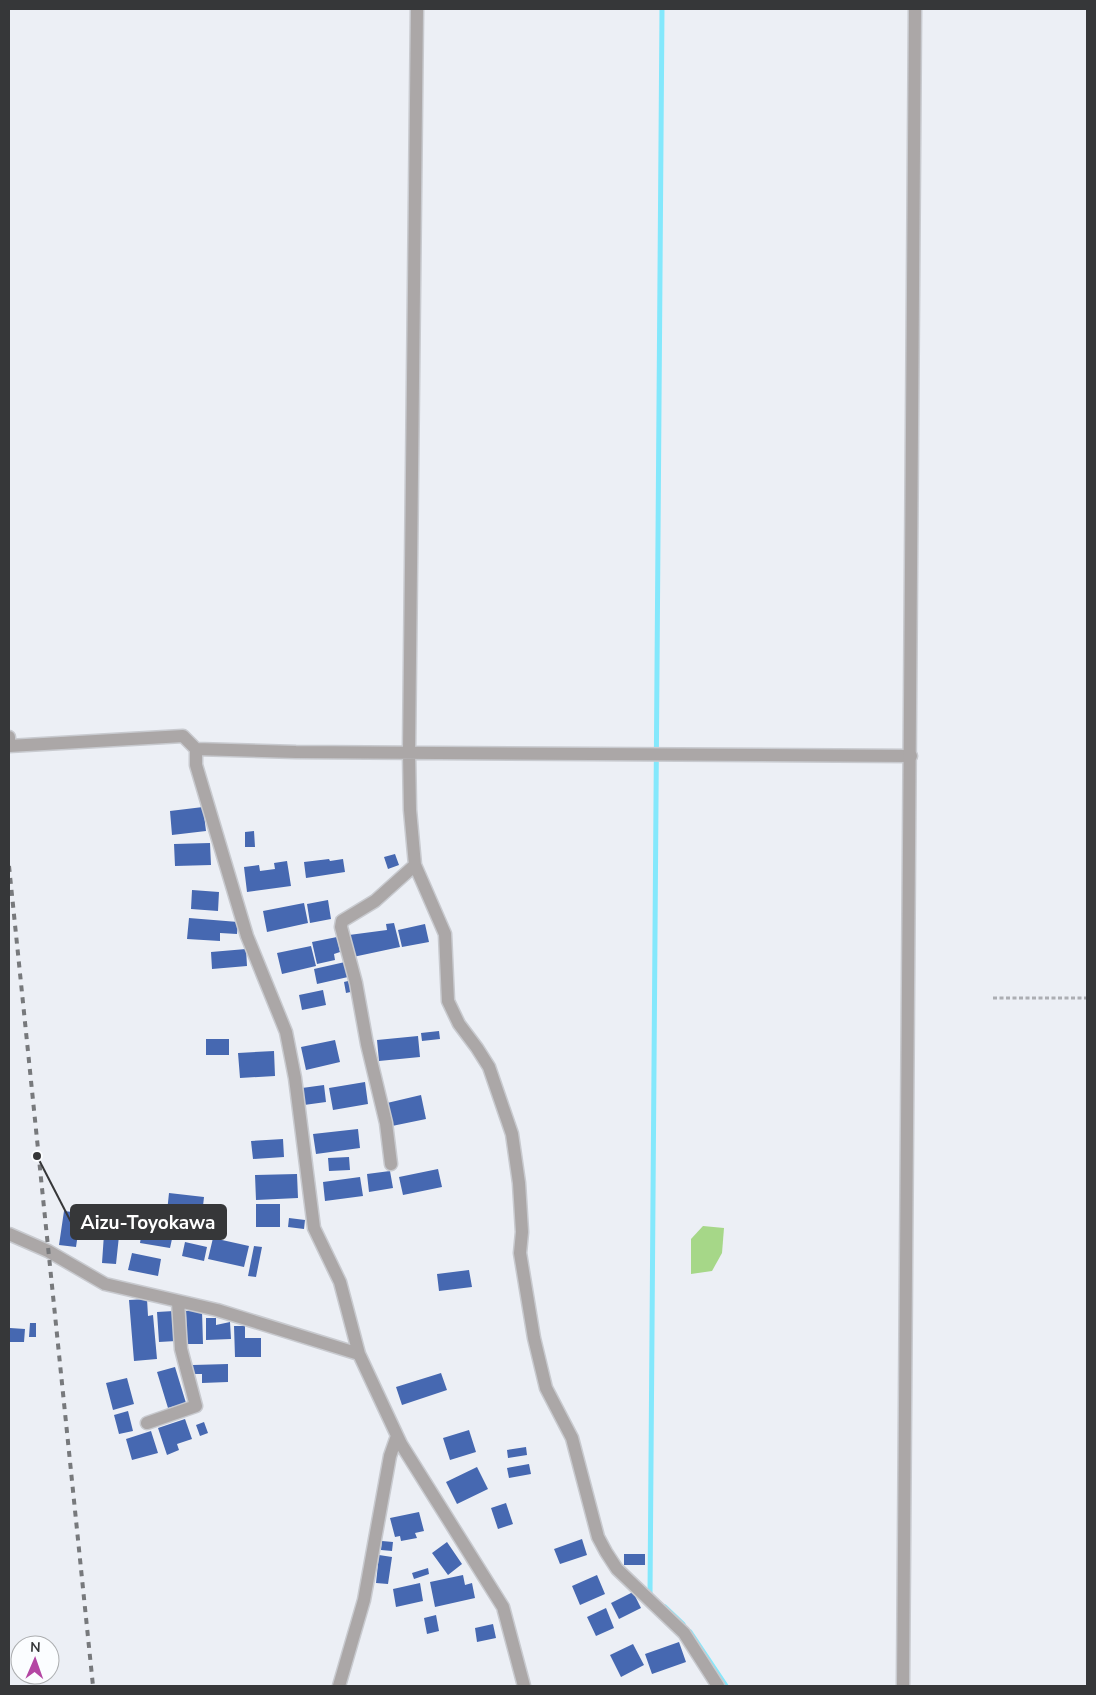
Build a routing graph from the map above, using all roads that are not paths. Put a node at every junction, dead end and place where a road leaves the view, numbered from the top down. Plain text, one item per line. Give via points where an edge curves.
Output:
1 (417, 9) edge
2 (915, 9) edge
3 (9, 737) edge
4 (196, 749) junction
5 (409, 752) junction
6 (910, 756) junction
7 (415, 865) junction
8 (391, 1164) dead end
9 (9, 1233) edge
10 (178, 1302) junction
11 (359, 1354) junction
12 (147, 1423) dead end
13 (397, 1436) junction
14 (339, 1686) edge
15 (524, 1686) edge
16 (718, 1686) edge
17 (903, 1686) edge

1 - 5 street
2 - 6 street
3 - 4 street via 9,746 183,736
4 - 5 street
4 - 11 street via 196,765 247,936 286,1032 314,1228 340,1282
5 - 6 street
5 - 7 street
6 - 17 street
7 - 8 street via 375,901 342,921 341,927 386,1123
7 - 16 street via 445,934 448,1001 459,1024 488,1067 512,1134 519,1183 520,1253 538,1359 546,1388 572,1438 598,1537 617,1569 684,1633
9 - 10 street via 105,1284
10 - 11 street via 217,1310
10 - 12 street via 181,1349 196,1406
11 - 13 street
13 - 14 street via 390,1456 364,1600
13 - 15 street via 503,1608

